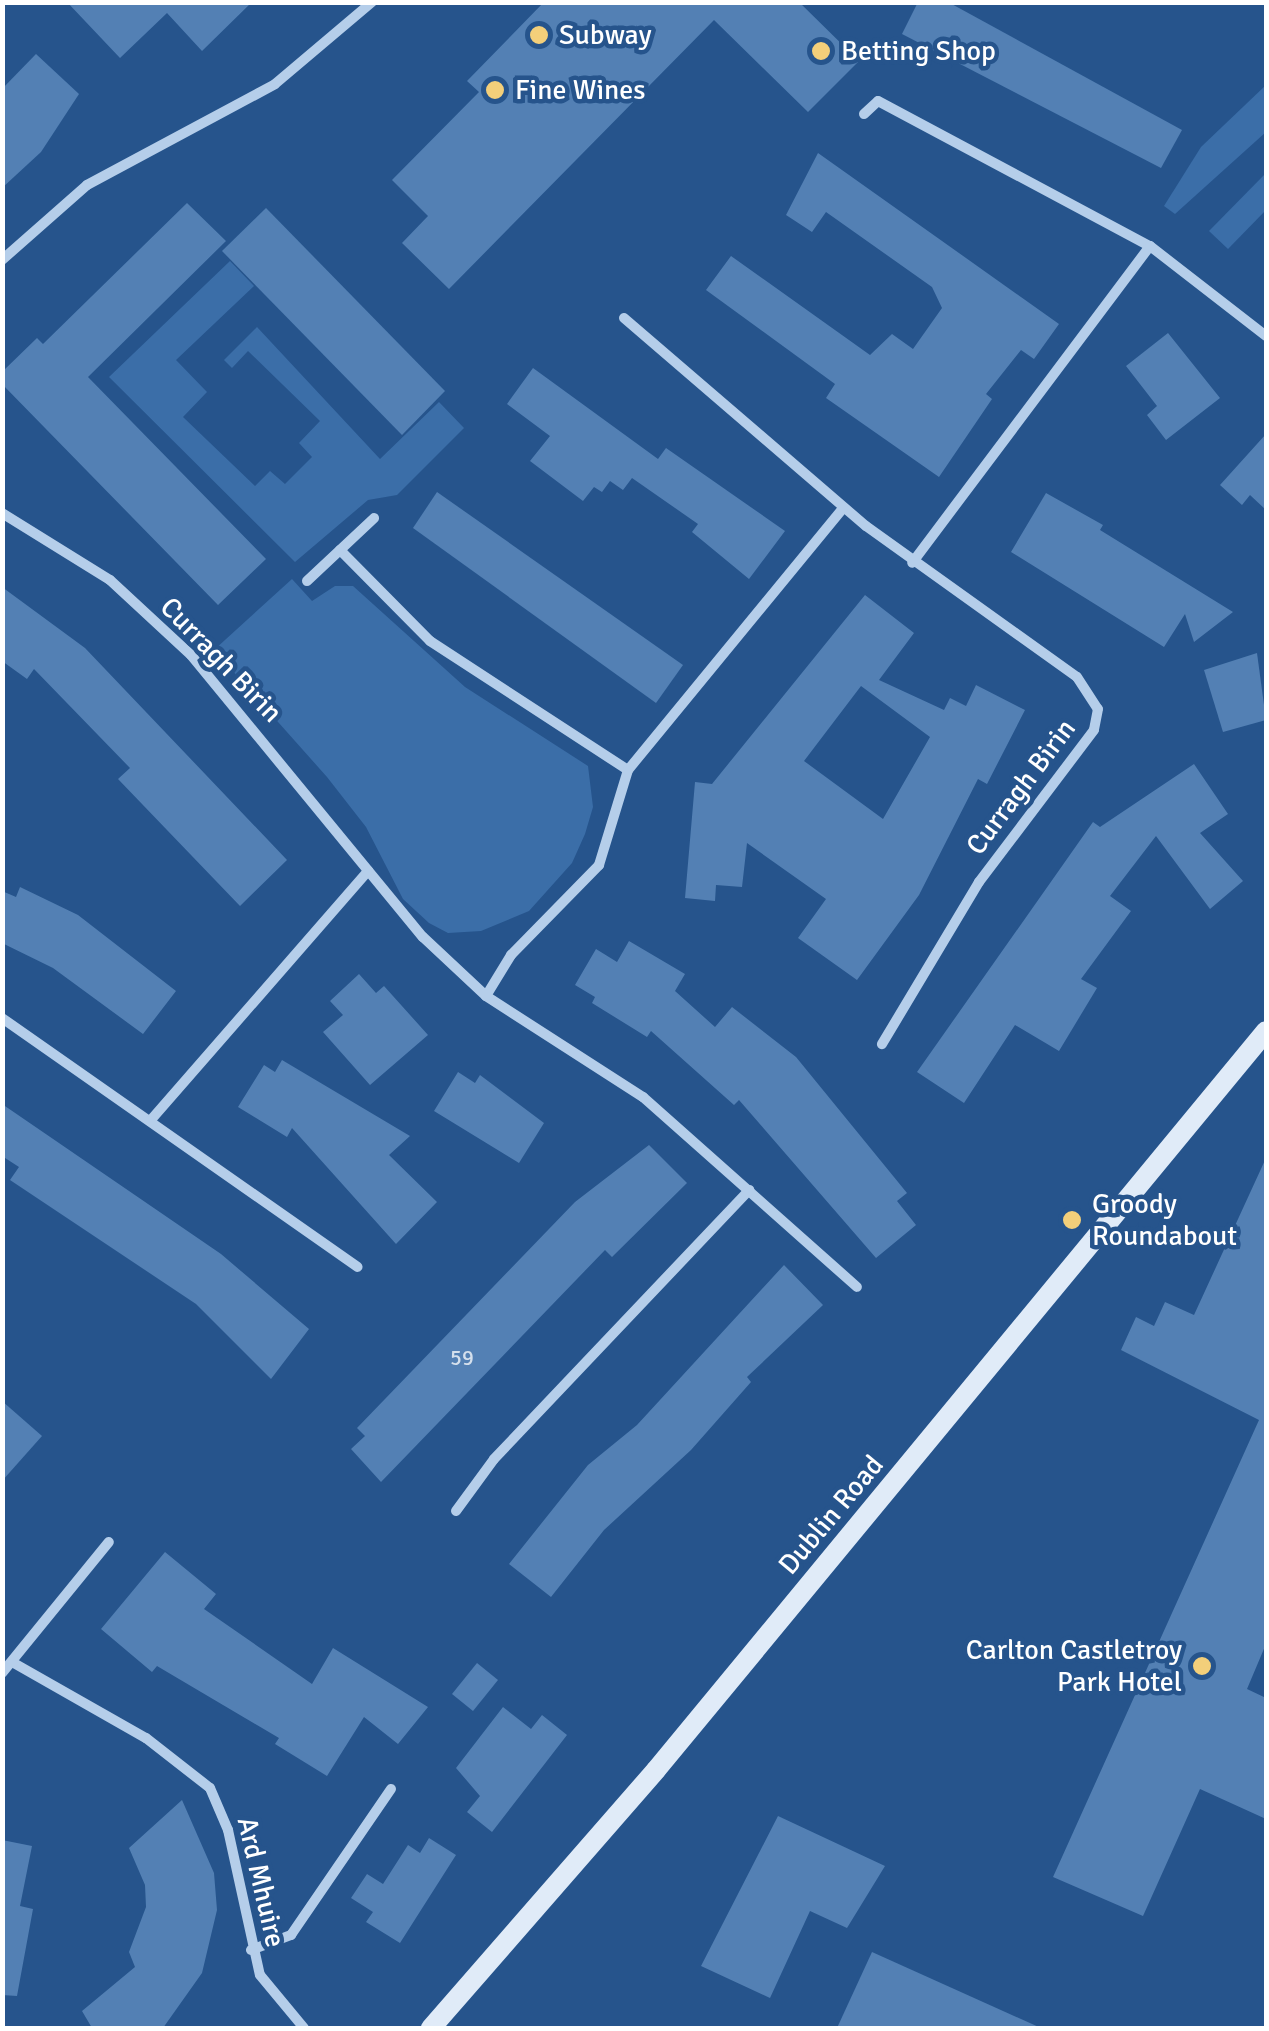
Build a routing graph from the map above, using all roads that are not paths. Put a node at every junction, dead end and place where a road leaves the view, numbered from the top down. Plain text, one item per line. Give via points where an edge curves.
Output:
1 (372, 2) edge
2 (864, 114) dead end
3 (1150, 246) junction
4 (2, 260) edge
5 (624, 318) dead end
6 (1266, 336) edge
7 (843, 508) junction
8 (4, 518) edge
9 (374, 518) dead end
10 (340, 550) junction
11 (912, 563) junction
12 (306, 581) dead end
13 (628, 770) junction
14 (368, 871) junction
15 (486, 996) junction
16 (2, 1018) edge
17 (1266, 1031) edge
18 (882, 1044) dead end
19 (150, 1121) junction
20 (750, 1190) junction
21 (358, 1268) dead end
22 (857, 1287) dead end
23 (456, 1511) dead end
24 (109, 1542) dead end
25 (12, 1662) junction
26 (2, 1673) edge
27 (391, 1790) dead end
28 (251, 1950) junction
29 (304, 2028) edge
30 (431, 2028) edge

1 - 4 street via 275,84 87,184
2 - 3 street via 878,102
3 - 6 street
3 - 11 street
5 - 7 street, Curragh Birin
7 - 11 street, Curragh Birin
7 - 13 street
8 - 14 street, Curragh Birin via 110,580 191,655
9 - 10 street
10 - 12 street
10 - 13 street via 430,641
11 - 18 street, Curragh Birin via 1077,677 1098,708 1094,730 988,868
13 - 15 street via 600,865 511,955
14 - 15 street, Curragh Birin
14 - 19 street
15 - 20 street, Curragh Birin via 638,1093
16 - 19 street
17 - 30 main road, Dublin Road via 656,1770
19 - 21 street
20 - 22 street, Curragh Birin
20 - 23 street via 494,1459
24 - 25 street
25 - 26 street
25 - 28 street, Ard Mhuire via 146,1738 210,1788 228,1830
27 - 28 street via 291,1935
28 - 29 street, Ard Mhuire via 274,1997

